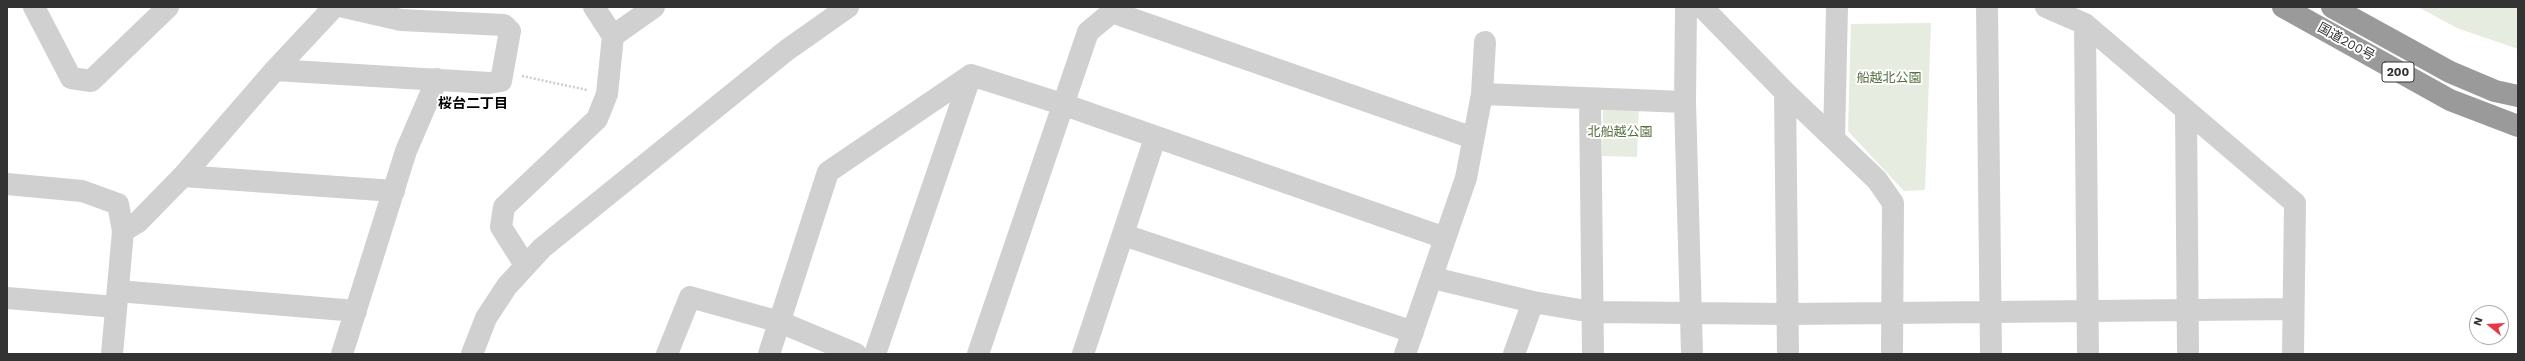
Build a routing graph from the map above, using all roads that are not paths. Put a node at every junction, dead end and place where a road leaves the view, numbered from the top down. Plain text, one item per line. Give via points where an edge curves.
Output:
1 (34, 7) edge
2 (167, 7) edge
3 (334, 7) edge
4 (344, 7) edge
5 (594, 7) edge
6 (654, 7) edge
7 (848, 7) edge
8 (1686, 7) edge
9 (1702, 7) edge
10 (1837, 7) edge
11 (1987, 7) edge
12 (2046, 7) edge
13 (2283, 7) edge
14 (2332, 7) edge
15 (2085, 24) junction
16 (613, 36) junction
17 (1485, 42) dead end
18 (275, 70) junction
19 (971, 75) junction
20 (437, 79) junction
21 (1785, 92) junction
22 (1482, 94) junction
23 (2518, 96) edge
24 (1590, 99) junction
25 (1685, 102) junction
26 (1065, 104) junction
27 (2186, 110) junction
28 (2518, 126) edge
29 (1155, 138) junction
30 (1473, 138) junction
31 (1834, 139) junction
32 (182, 176) junction
33 (7, 184) edge
34 (394, 191) junction
35 (123, 231) junction
36 (1124, 234) junction
37 (1445, 238) junction
38 (525, 265) junction
39 (1433, 278) junction
40 (7, 298) edge
41 (117, 299) junction
42 (1532, 302) junction
43 (2294, 309) junction
44 (2187, 310) junction
45 (356, 311) junction
46 (1592, 312) junction
47 (1892, 312) junction
48 (1991, 312) junction
49 (2087, 312) junction
50 (1692, 313) junction
51 (1788, 314) junction
52 (780, 322) junction
53 (1413, 332) junction
54 (112, 354) edge
55 (342, 354) edge
56 (472, 354) edge
57 (667, 354) edge
58 (769, 354) edge
59 (856, 354) edge
60 (875, 354) edge
61 (978, 354) edge
62 (1083, 354) edge
63 (1405, 354) edge
64 (1514, 354) edge
65 (1594, 354) edge
66 (1692, 354) edge
67 (1788, 354) edge
68 (1892, 354) edge
69 (1991, 354) edge
70 (2088, 354) edge
71 (2188, 354) edge
72 (2293, 354) edge

1 - 2 street via 71,78 91,81
3 - 18 street
4 - 20 street via 401,20 504,25 510,31 501,81 489,83
5 - 16 street
6 - 16 street
7 - 38 street via 787,50 542,248
8 - 25 street
9 - 21 street
10 - 31 street
11 - 48 street
12 - 15 street
13 - 28 highway, 国道200号 / 200 via 2450,100
14 - 23 highway, 国道200号 / 200 via 2450,72 2495,91
15 - 27 street
15 - 49 street
16 - 38 street via 607,94 597,119 504,207 501,227
17 - 22 street
18 - 20 street
18 - 32 street
19 - 26 street
19 - 52 street via 828,172
19 - 60 street
20 - 34 street via 406,151
21 - 31 street
21 - 51 street
22 - 24 street
22 - 30 street
24 - 25 street
24 - 46 street
25 - 50 street
26 - 29 street
26 - 30 street via 1088,32 1112,12
26 - 61 street
27 - 43 street via 2295,203
27 - 44 street
29 - 36 street
29 - 37 street
30 - 37 street via 1466,178
31 - 47 street via 1876,180 1893,203
32 - 34 street
32 - 35 street via 138,222
33 - 35 street via 82,191 118,204
34 - 45 street
35 - 41 street
36 - 53 street
36 - 62 street
37 - 39 street
38 - 56 street via 507,286 486,318
39 - 42 street
39 - 53 street
40 - 41 street
41 - 45 street
41 - 54 street
42 - 46 street
42 - 64 street
43 - 44 street
43 - 72 street
44 - 49 street
44 - 71 street
45 - 55 street
46 - 50 street
46 - 65 street
47 - 48 street
47 - 51 street
47 - 68 street
48 - 49 street
48 - 69 street
49 - 70 street
50 - 51 street
50 - 66 street
51 - 67 street
52 - 57 street via 690,296
52 - 58 street
52 - 59 street
53 - 63 street

